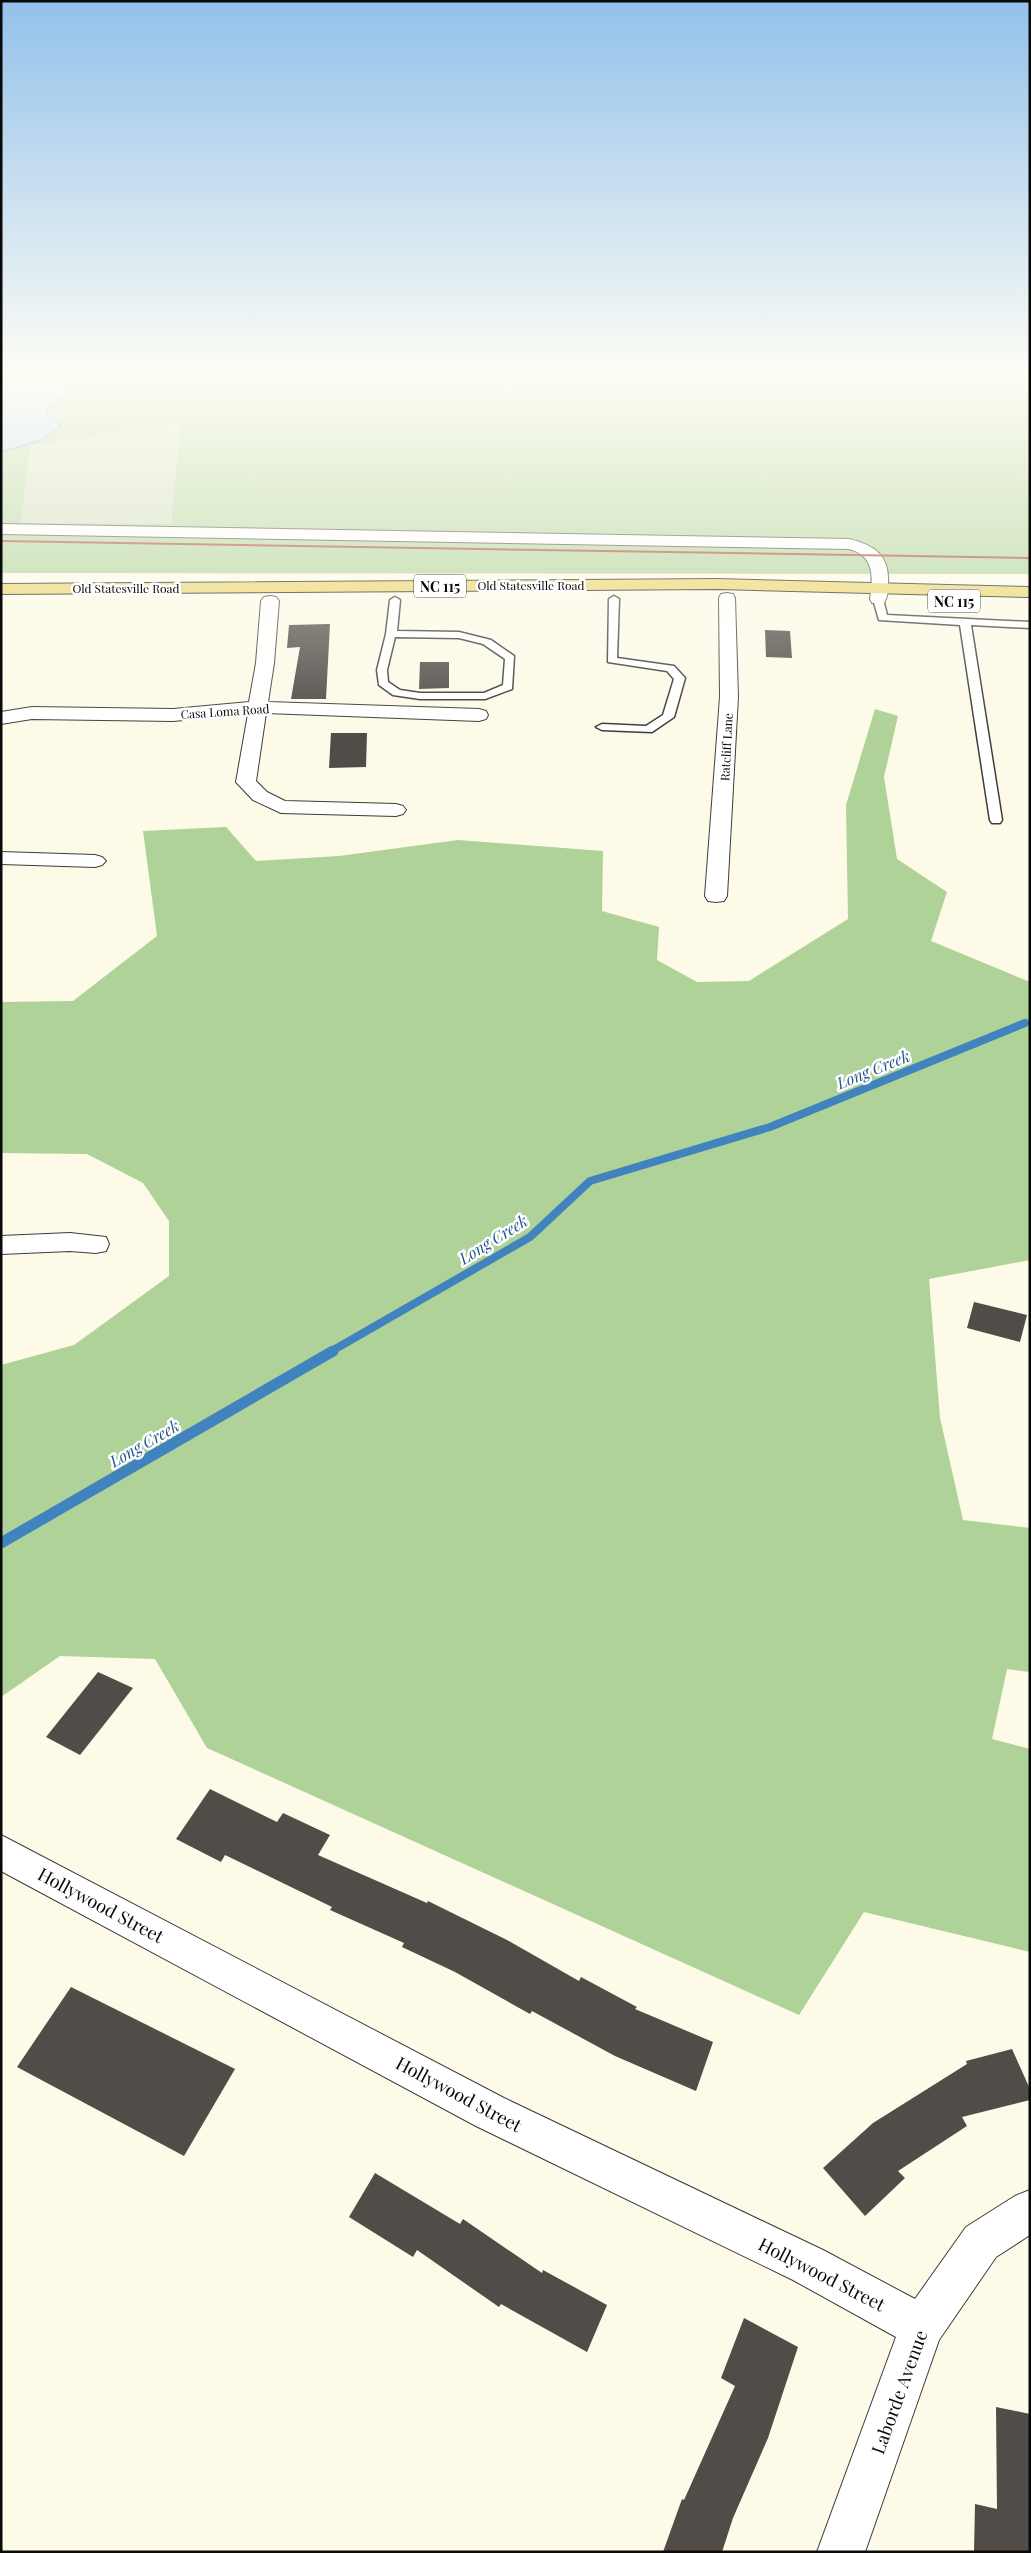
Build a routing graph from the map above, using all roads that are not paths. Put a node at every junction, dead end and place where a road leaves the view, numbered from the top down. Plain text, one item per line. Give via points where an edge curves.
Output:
1 (1, 529) edge
2 (1, 589) edge
3 (1030, 592) edge
4 (879, 593) junction
5 (727, 598) junction
6 (614, 599) junction
7 (270, 600) junction
8 (395, 600) junction
9 (1, 602) edge
10 (1030, 604) edge
11 (965, 622) junction
12 (1030, 624) edge
13 (391, 634) junction
14 (257, 707) junction
15 (480, 715) dead end
16 (1, 718) edge
17 (602, 727) dead end
18 (396, 810) dead end
19 (996, 820) dead end
20 (1, 858) edge
21 (95, 861) dead end
22 (716, 896) dead end
23 (96, 1244) dead end
24 (1, 1245) edge
25 (1, 1852) edge
26 (1030, 2212) edge
27 (922, 2327) junction
28 (841, 2552) edge

1 - 4 street via 821,543 870,550 878,561 881,575
2 - 4 main road, Old Statesville Road / NC 115 via 707,584
3 - 4 main road, Old Statesville Road / NC 115
4 - 5 main road, Old Statesville Road / NC 115
4 - 10 main road, Old Statesville Road / NC 115
4 - 11 lane via 883,618
5 - 6 main road, Old Statesville Road / NC 115
5 - 22 street, Ratcliff Lane via 729,697
6 - 8 main road, Old Statesville Road / NC 115
6 - 17 lane via 612,660 670,668 680,678 668,717 648,730
7 - 8 main road, Old Statesville Road / NC 115
7 - 9 main road, Old Statesville Road / NC 115
7 - 14 street via 265,663
8 - 13 lane
11 - 12 lane
11 - 19 lane
13 - 13 lane via 382,670 383,682 397,692 420,696 485,696 508,687 510,658 487,642 459,634
14 - 15 street, Casa Loma Road
14 - 16 street, Casa Loma Road via 173,715 32,713
14 - 18 street via 246,782 260,796 281,807
20 - 21 street
23 - 24 street
25 - 27 street, Hollywood Street via 490,2112 808,2265
26 - 27 street, Laborde Avenue via 981,2242
27 - 28 street, Laborde Avenue

